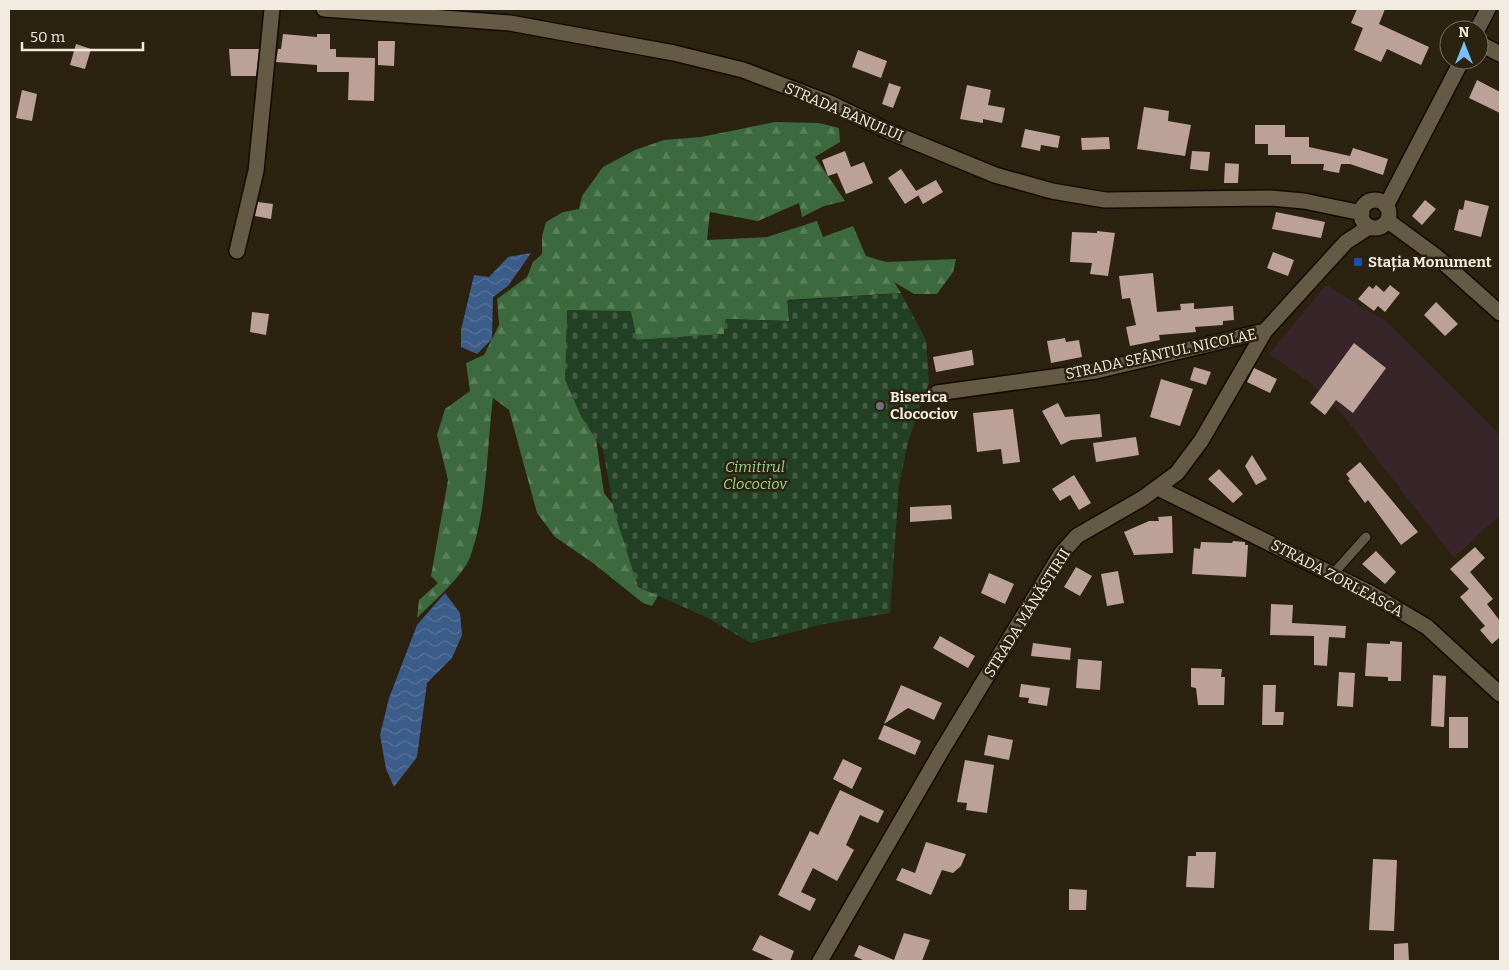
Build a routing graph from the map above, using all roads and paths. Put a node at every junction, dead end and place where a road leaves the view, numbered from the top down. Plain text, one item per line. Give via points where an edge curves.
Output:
1 (272, 9) edge
2 (324, 9) edge
3 (1457, 70) edge
4 (1386, 206) junction
5 (1362, 212) junction
6 (1388, 221) junction
7 (1368, 227) junction
8 (237, 251) dead end
9 (1500, 313) edge
10 (1266, 331) junction
11 (937, 393) dead end
12 (1158, 488) junction
13 (1366, 536) dead end
14 (1333, 574) junction
15 (1500, 694) edge
16 (820, 961) edge

1 - 8 street via 256,171
2 - 5 street, STRADA BANULUI via 510,23 674,53 743,70 830,103 995,176 1052,191 1105,200 1270,198
3 - 4 street
4 - 5 street via 1378,201 1369,202
4 - 6 street
5 - 7 street
6 - 7 street via 1382,227
6 - 9 street via 1437,257
7 - 10 street, STRADA MĂNĂSTIRII via 1346,242
10 - 11 street, STRADA SFÂNTUL NICOLAE via 1096,371
10 - 12 street, STRADA MĂNĂSTIRII via 1201,441 1177,473
12 - 14 street, STRADA ZORLEASCA
12 - 16 street, STRADA MĂNĂSTIRII via 1076,536 1061,554 942,750
13 - 14 lane
14 - 15 street, STRADA ZORLEASCA via 1427,627

